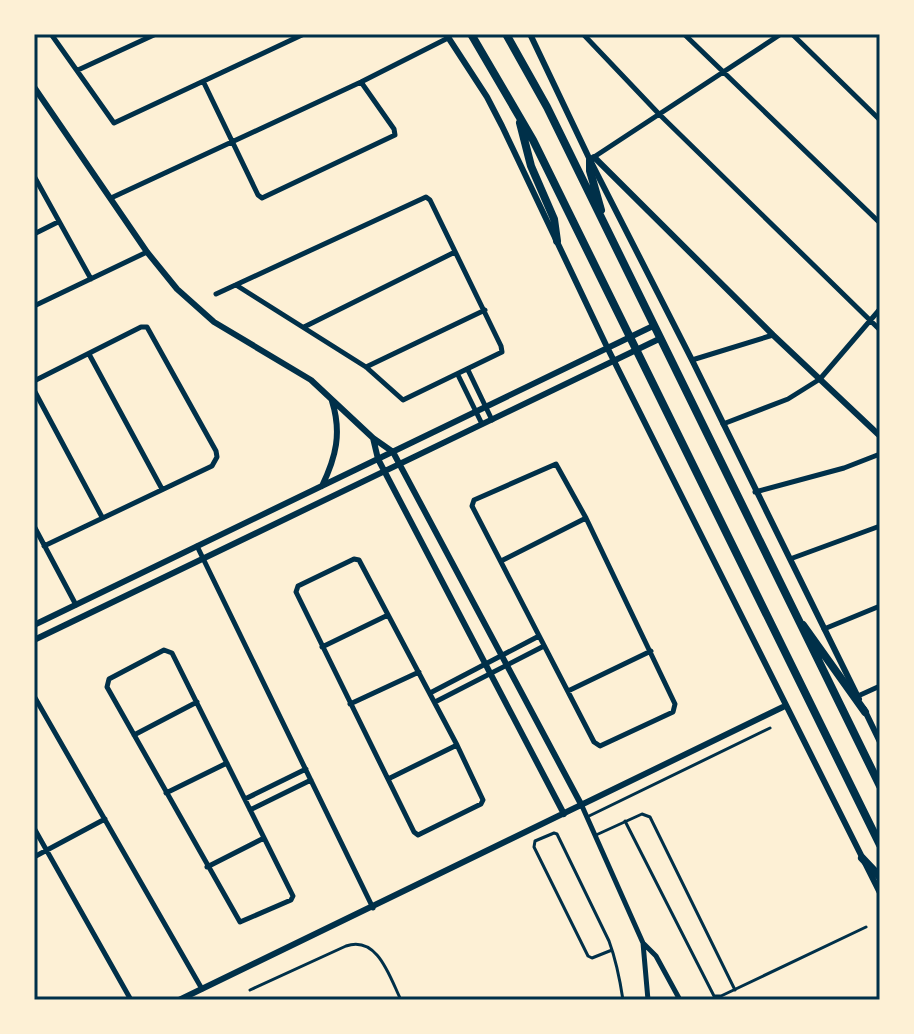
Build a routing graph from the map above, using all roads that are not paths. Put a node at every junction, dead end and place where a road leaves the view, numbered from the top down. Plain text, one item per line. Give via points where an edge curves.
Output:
1 (51, 34) edge
2 (156, 34) edge
3 (304, 34) edge
4 (471, 34) edge
5 (506, 34) edge
6 (583, 34) edge
7 (684, 34) edge
8 (781, 34) edge
9 (792, 34) edge
10 (533, 35) edge
11 (447, 36) edge
12 (78, 70) junction
13 (723, 71) junction
14 (361, 82) junction
15 (204, 83) junction
16 (34, 87) edge
17 (516, 111) junction
18 (659, 114) junction
19 (880, 120) edge
20 (232, 142) junction
21 (592, 159) junction
22 (34, 176) edge
23 (111, 198) junction
24 (59, 222) junction
25 (880, 223) edge
26 (34, 234) edge
27 (609, 238) junction
28 (557, 241) junction
29 (147, 252) junction
30 (455, 252) junction
31 (91, 279) junction
32 (236, 285) junction
33 (216, 294) dead end
34 (34, 306) edge
35 (880, 309) edge
36 (485, 310) junction
37 (870, 320) junction
38 (653, 326) junction
39 (303, 327) junction
40 (880, 330) edge
41 (773, 335) junction
42 (631, 337) junction
43 (659, 339) junction
44 (607, 347) junction
45 (638, 350) junction
46 (89, 354) junction
47 (692, 360) junction
48 (614, 362) junction
49 (366, 367) junction
50 (468, 370) junction
51 (458, 375) junction
52 (820, 379) junction
53 (34, 381) edge
54 (34, 390) edge
55 (331, 398) junction
56 (485, 406) junction
57 (475, 410) junction
58 (492, 421) junction
59 (723, 424) junction
60 (483, 425) junction
61 (880, 436) edge
62 (373, 438) junction
63 (393, 452) junction
64 (880, 454) edge
65 (378, 459) junction
66 (401, 464) junction
67 (385, 473) junction
68 (321, 486) junction
69 (162, 489) junction
70 (755, 492) junction
71 (102, 517) junction
72 (586, 518) junction
73 (34, 526) edge
74 (880, 526) edge
75 (44, 546) junction
76 (197, 546) junction
77 (203, 557) junction
78 (790, 559) junction
79 (501, 561) junction
80 (76, 605) junction
81 (880, 606) edge
82 (388, 615) junction
83 (796, 617) junction
84 (34, 625) edge
85 (824, 629) junction
86 (539, 636) junction
87 (34, 640) edge
88 (544, 646) junction
89 (322, 647) junction
90 (651, 651) junction
91 (503, 654) junction
92 (485, 664) junction
93 (509, 664) junction
94 (419, 672) junction
95 (491, 674) junction
96 (880, 686) edge
97 (568, 691) junction
98 (430, 693) junction
99 (34, 696) edge
100 (858, 696) junction
101 (197, 702) junction
102 (434, 702) junction
103 (350, 704) junction
104 (785, 706) junction
105 (865, 712) junction
106 (770, 728) dead end
107 (134, 735) junction
108 (880, 742) edge
109 (457, 745) junction
110 (227, 763) junction
111 (306, 769) junction
112 (388, 779) junction
113 (311, 780) junction
114 (880, 786) edge
115 (166, 793) junction
116 (245, 799) junction
117 (582, 806) junction
118 (250, 810) junction
119 (564, 814) junction
120 (587, 817) junction
121 (105, 819) junction
122 (625, 821) junction
123 (34, 828) edge
124 (596, 835) junction
125 (264, 838) junction
126 (880, 845) edge
127 (47, 850) junction
128 (34, 857) edge
129 (862, 858) junction
130 (207, 867) junction
131 (880, 877) edge
132 (880, 893) edge
133 (373, 908) junction
134 (866, 927) dead end
135 (643, 943) junction
136 (612, 950) junction
137 (202, 989) junction
138 (250, 990) dead end
139 (735, 990) junction
140 (131, 1000) edge
141 (179, 1000) edge
142 (401, 1000) edge
143 (623, 1000) edge
144 (648, 1000) edge
145 (680, 1000) edge

1 - 12 street
2 - 12 street
3 - 15 street
4 - 17 main road
5 - 27 main road
6 - 18 street
7 - 13 street
8 - 13 street
9 - 19 street
10 - 21 street
11 - 14 street
11 - 28 street via 487,97
12 - 15 street via 116,122
13 - 18 street
13 - 25 street
14 - 20 street
14 - 20 street via 395,135 265,197 258,195
15 - 20 street
16 - 23 street
17 - 28 main road via 531,166 557,226
17 - 42 main road
18 - 21 street
18 - 37 street
20 - 23 street
21 - 27 main road via 591,177
21 - 41 street
21 - 47 street
22 - 24 street
23 - 29 street
24 - 26 street
24 - 31 street
27 - 38 main road
28 - 44 street
29 - 31 street
29 - 55 street via 207,317 311,380
30 - 32 street via 430,200 423,198
30 - 36 street
30 - 39 street
31 - 34 street
32 - 33 street
32 - 39 street
35 - 37 street
36 - 49 street
36 - 50 street via 502,352
37 - 40 street
37 - 52 street
38 - 42 street
38 - 43 main road
39 - 49 street
41 - 47 street
41 - 52 street
42 - 44 street
42 - 45 main road
43 - 45 street
43 - 83 main road
44 - 48 street
44 - 56 street
45 - 48 street
45 - 126 main road
46 - 53 street
46 - 69 street
46 - 69 street via 147,327 216,451 212,466
47 - 59 street
48 - 58 street
48 - 104 street
49 - 51 street via 403,400
50 - 51 street
50 - 56 street
51 - 57 street
52 - 59 street via 788,399
52 - 61 street
54 - 71 street
55 - 62 street
55 - 68 street via 339,433
56 - 57 street
56 - 58 street
57 - 60 street
57 - 63 street
58 - 60 street
59 - 70 street
60 - 66 street
62 - 63 street
62 - 65 street
63 - 65 street
63 - 66 street
64 - 70 street
65 - 67 street
65 - 68 street
66 - 67 street
66 - 91 street
67 - 77 street
67 - 92 street
68 - 76 street
69 - 71 street
70 - 78 street
71 - 75 street
72 - 79 street
72 - 79 street via 556,464 474,500 473,509
72 - 90 street
73 - 75 street
74 - 78 street
75 - 80 street
76 - 77 street
76 - 80 street
77 - 87 street
77 - 111 street
78 - 85 street
79 - 86 street
80 - 84 street
81 - 85 street
82 - 89 street
82 - 89 street via 357,559 298,586 296,592
82 - 94 street
83 - 105 main road
83 - 114 main road
85 - 100 street
86 - 88 street
86 - 91 street
88 - 93 street
88 - 97 street
89 - 103 street
90 - 97 street
90 - 97 street via 675,700 673,712 600,746
91 - 92 street
91 - 93 street
92 - 95 street
92 - 98 street
93 - 95 street
93 - 117 street
94 - 98 street
94 - 103 street
95 - 102 street
95 - 119 street
96 - 100 street
98 - 102 street
99 - 121 street
100 - 105 street
101 - 107 street
101 - 107 street via 172,653 164,650 107,681
101 - 110 street
102 - 109 street
103 - 112 street
104 - 117 street
104 - 129 street
105 - 108 street
106 - 120 lane
107 - 115 street
109 - 112 street
109 - 112 street via 481,804 415,834
110 - 115 street
110 - 116 street
111 - 113 street
111 - 116 street
113 - 118 street
113 - 133 street
115 - 130 street
116 - 118 street
117 - 119 street
117 - 120 street
118 - 125 street
119 - 133 street
120 - 124 street
121 - 127 street
121 - 137 street
122 - 124 lane
122 - 139 lane via 711,993 717,997
122 - 139 lane via 642,814 650,817
123 - 127 street
124 - 135 street
125 - 130 street
125 - 130 street via 291,900 239,922
127 - 128 street
127 - 140 street
129 - 131 main road
129 - 132 street
133 - 137 street
134 - 139 lane
135 - 144 street
135 - 145 street
136 - 136 lane via 588,956 535,841 554,833 564,847
136 - 143 lane
137 - 141 street
138 - 142 lane via 359,943 375,952

